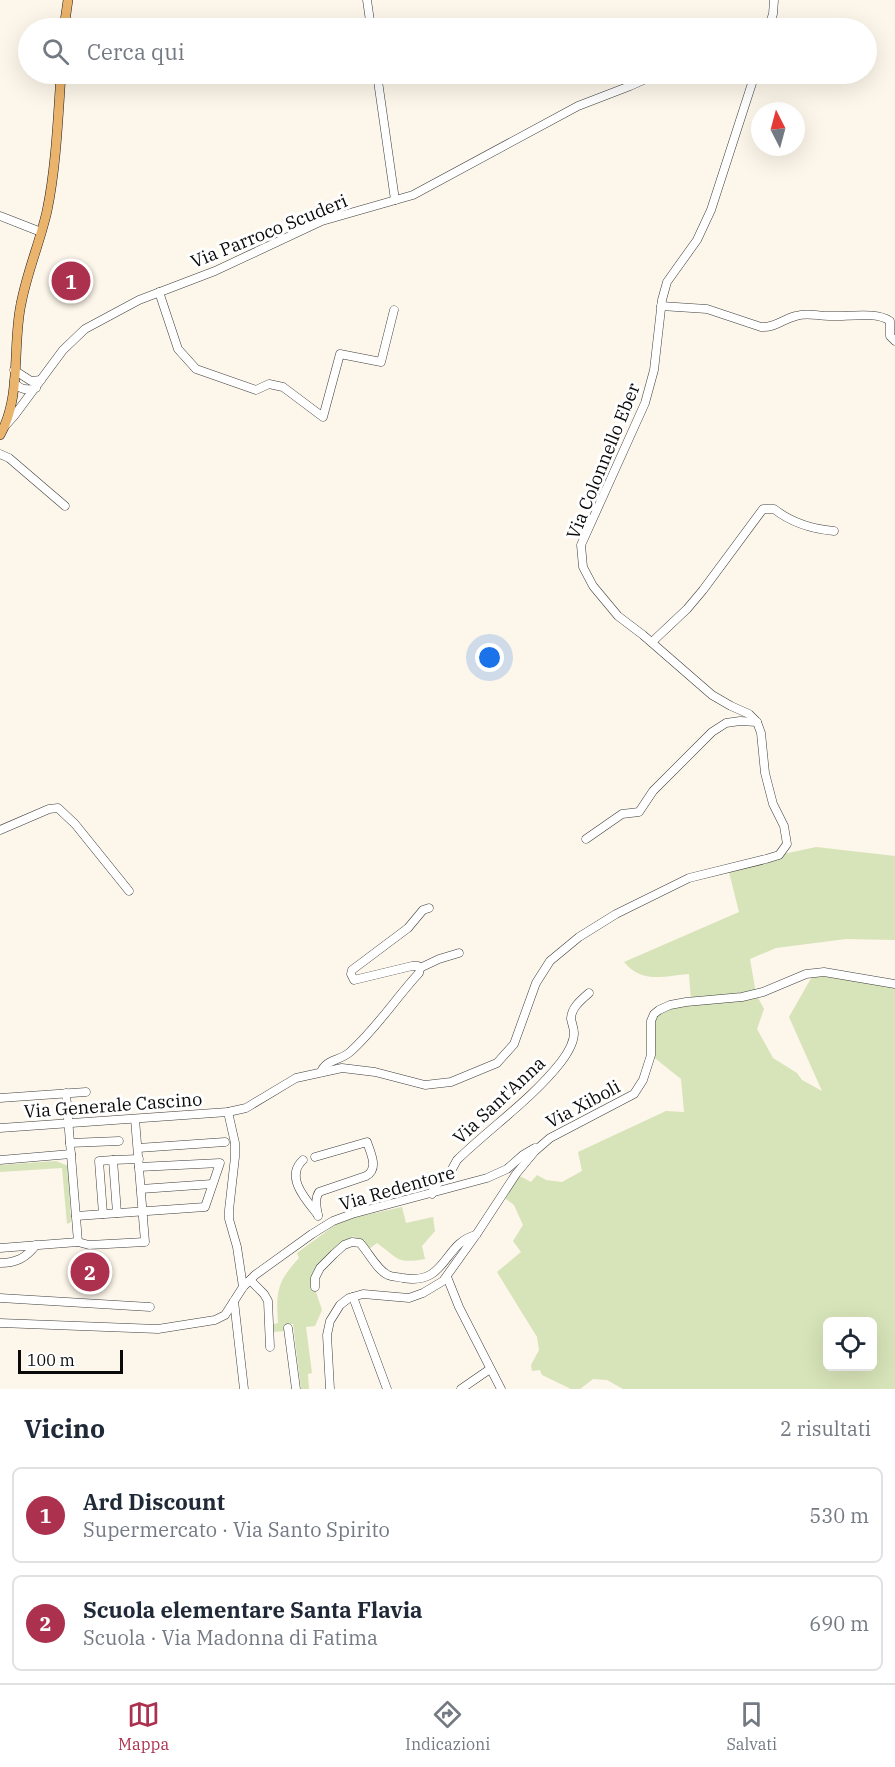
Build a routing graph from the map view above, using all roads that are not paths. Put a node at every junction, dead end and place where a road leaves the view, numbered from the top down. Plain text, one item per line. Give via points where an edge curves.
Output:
1 (68, 0) edge
2 (367, 0) edge
3 (774, 0) edge
4 (65, 18) edge
5 (370, 18) edge
6 (771, 18) edge
7 (60, 84) edge
8 (378, 84) edge
9 (634, 84) edge
10 (752, 84) edge
11 (395, 200) junction
12 (0, 216) edge
13 (41, 232) junction
14 (159, 292) junction
15 (661, 306) junction
16 (394, 310) dead end
17 (895, 341) edge
18 (14, 376) junction
19 (41, 380) junction
20 (36, 388) junction
21 (2, 431) edge
22 (0, 454) edge
23 (66, 506) dead end
24 (834, 531) dead end
25 (652, 642) junction
26 (757, 722) junction
27 (0, 830) edge
28 (586, 839) dead end
29 (129, 891) dead end
30 (429, 908) dead end
31 (459, 953) dead end
32 (420, 968) junction
33 (895, 984) edge
34 (589, 993) dead end
35 (321, 1072) junction
36 (86, 1092) dead end
37 (66, 1094) junction
38 (0, 1098) edge
39 (228, 1112) junction
40 (135, 1119) junction
41 (68, 1123) junction
42 (0, 1128) edge
43 (119, 1141) dead end
44 (225, 1142) dead end
45 (70, 1143) junction
46 (542, 1144) junction
47 (138, 1148) junction
48 (71, 1154) junction
49 (315, 1157) dead end
50 (0, 1160) edge
51 (113, 1160) junction
52 (303, 1160) dead end
53 (139, 1163) junction
54 (212, 1184) junction
55 (141, 1189) junction
56 (432, 1194) junction
57 (143, 1211) junction
58 (117, 1213) junction
59 (103, 1214) junction
60 (76, 1216) junction
61 (318, 1216) junction
62 (324, 1226) junction
63 (476, 1235) junction
64 (78, 1242) junction
65 (36, 1245) junction
66 (0, 1248) edge
67 (0, 1263) edge
68 (447, 1277) junction
69 (250, 1280) junction
70 (243, 1287) junction
71 (315, 1287) dead end
72 (353, 1297) junction
73 (0, 1298) edge
74 (234, 1301) junction
75 (150, 1307) dead end
76 (0, 1323) edge
77 (288, 1328) dead end
78 (270, 1347) dead end
79 (490, 1369) junction
80 (243, 1389) edge
81 (296, 1389) edge
82 (330, 1389) edge
83 (387, 1389) edge
84 (461, 1389) edge
85 (501, 1389) edge

1 - 4 main road
2 - 5 street
3 - 6 street
7 - 13 main road via 51,193
8 - 11 street
9 - 11 street, Via Parroco Scuderi via 578,106 413,195
10 - 15 street, Via Colonnello Eber via 711,210 697,240 667,282
11 - 14 street, Via Parroco Scuderi via 322,221 215,271
12 - 13 street
13 - 18 main road via 20,305
14 - 16 street via 178,350 196,369 256,390 269,384 284,387 323,417 340,354 381,362
14 - 19 street, Via Parroco Scuderi via 85,328
15 - 17 street via 707,309 761,327 806,314 885,318 890,321 890,336
15 - 25 street, Via Colonnello Eber via 654,370 645,403 581,545 583,567 593,586 618,616
18 - 19 street
18 - 20 street via 20,388
18 - 21 main road
19 - 20 street, Via Parroco Scuderi
20 - 21 street, Via Parroco Scuderi
22 - 23 street
24 - 25 street via 813,529 774,509 763,509 703,590
25 - 26 street, Via Colonnello Eber via 712,695
26 - 28 street via 726,723 712,732 653,791 639,812 622,814
26 - 35 street via 765,773 787,844 779,855 689,878 616,914 579,938 550,961 536,983 514,1044 497,1063 452,1082 425,1085 353,1069
27 - 29 street via 58,808
30 - 32 street via 351,974 354,980 412,966
31 - 32 street
32 - 35 street via 370,1031 344,1057 324,1065
33 - 46 street, Via Xiboli via 824,972 806,974 742,998 663,1007 651,1021 651,1055 634,1094
34 - 56 street, Via Sant'Anna via 572,1013 573,1039 562,1060 536,1090 457,1160
35 - 39 street via 296,1077 246,1108
36 - 37 street
37 - 38 street
37 - 41 street
39 - 40 street, Via Generale Cascino
39 - 70 street via 235,1157 229,1219
40 - 41 street, Via Generale Cascino
40 - 47 street
41 - 42 street, Via Generale Cascino
41 - 45 street
43 - 45 street
44 - 47 street
45 - 48 street
46 - 56 street, Via Redentore via 497,1174
46 - 63 street, Via Xiboli via 519,1170
47 - 53 street
48 - 50 street
48 - 60 street
49 - 61 street via 367,1142 373,1168 366,1176 319,1192
51 - 53 street
51 - 58 street
51 - 59 street via 99,1161
52 - 61 street via 296,1176 306,1201
53 - 54 street via 220,1163
53 - 55 street
54 - 55 street
54 - 57 street via 205,1207
55 - 57 street
56 - 62 street, Via Redentore via 352,1214
57 - 58 street
57 - 64 street via 145,1242
58 - 59 street
59 - 60 street
60 - 64 street
61 - 62 street
62 - 69 street, Via Redentore
63 - 68 street, Via Xiboli
63 - 71 street via 468,1237 424,1279 388,1275 360,1243 352,1242 320,1268
64 - 65 street
65 - 66 street
65 - 67 street via 21,1259
68 - 72 street, Via Xiboli via 409,1298 370,1294
68 - 79 street
69 - 70 street, Via Redentore
69 - 78 street via 268,1301
70 - 74 street, Via Redentore
72 - 82 street via 329,1314
72 - 83 street
73 - 75 street
74 - 76 street, Via Redentore via 220,1318 167,1328
74 - 80 street
77 - 81 street
79 - 84 street
79 - 85 street

